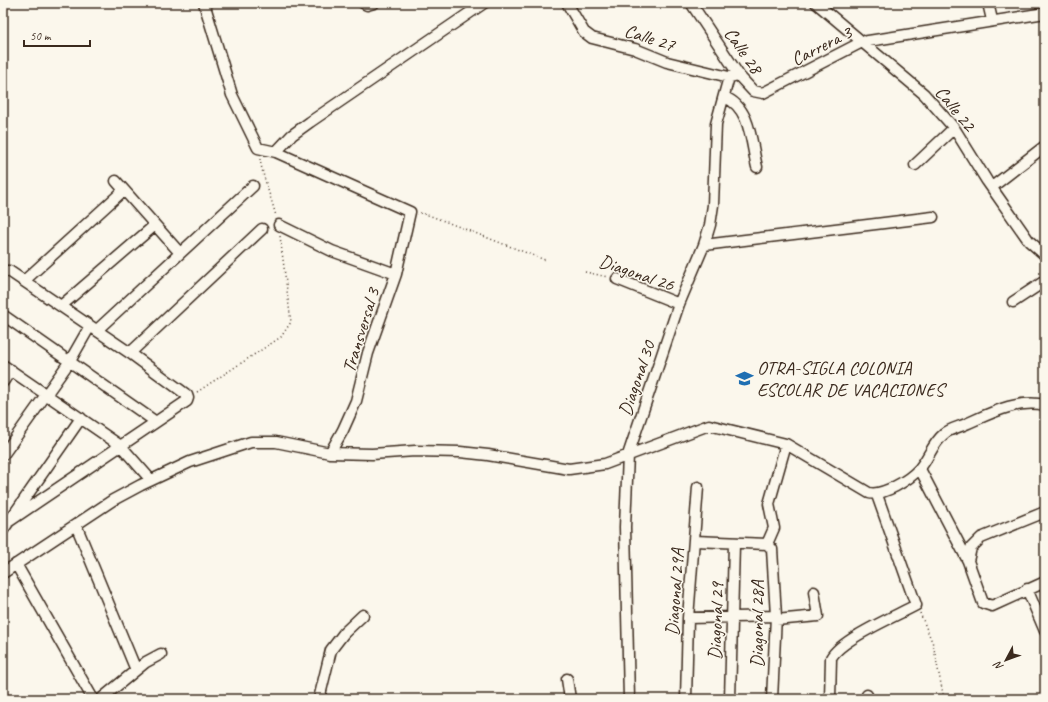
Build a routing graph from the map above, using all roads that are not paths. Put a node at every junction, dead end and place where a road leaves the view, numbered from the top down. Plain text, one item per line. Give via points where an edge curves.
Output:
1 (204, 3) edge
2 (363, 3) edge
3 (374, 3) edge
4 (484, 3) edge
5 (567, 3) edge
6 (691, 3) edge
7 (816, 3) edge
8 (988, 3) edge
9 (1045, 13) edge
10 (992, 20) junction
11 (862, 42) junction
12 (729, 76) junction
13 (740, 77) junction
14 (758, 93) joint
15 (724, 97) junction
16 (954, 128) junction
17 (1045, 146) edge
18 (276, 152) junction
19 (915, 165) dead end
20 (757, 167) dead end
21 (116, 181) dead end
22 (253, 186) dead end
23 (992, 187) junction
24 (124, 190) junction
25 (933, 217) dead end
26 (155, 225) junction
27 (278, 225) road end
28 (262, 229) dead end
29 (704, 245) junction
30 (180, 253) junction
31 (1045, 255) edge
32 (3, 271) edge
33 (396, 274) junction
34 (617, 279) road end
35 (24, 281) junction
36 (1045, 281) edge
37 (1013, 302) dead end
38 (679, 304) junction
39 (61, 306) junction
40 (3, 315) edge
41 (94, 328) junction
42 (130, 353) junction
43 (70, 361) junction
44 (7, 367) edge
45 (3, 382) edge
46 (46, 394) junction
47 (1045, 405) edge
48 (80, 418) junction
49 (156, 422) junction
50 (786, 444) junction
51 (121, 446) junction
52 (330, 453) junction
53 (3, 455) edge
54 (628, 455) junction
55 (920, 469) junction
56 (151, 480) junction
57 (698, 487) dead end
58 (877, 495) junction
59 (1045, 512) edge
60 (76, 525) junction
61 (6, 526) edge
62 (695, 541) junction
63 (734, 544) junction
64 (770, 547) junction
65 (968, 561) junction
66 (16, 564) junction
67 (3, 573) edge
68 (1045, 582) edge
69 (1027, 589) junction
70 (814, 592) dead end
71 (363, 615) dead end
72 (732, 615) junction
73 (688, 618) junction
74 (776, 618) junction
75 (1045, 631) edge
76 (161, 654) dead end
77 (136, 670) junction
78 (567, 679) dead end
79 (93, 699) edge
80 (101, 699) edge
81 (319, 699) edge
82 (570, 699) edge
83 (629, 699) edge
84 (686, 699) edge
85 (730, 699) edge
86 (772, 699) edge
87 (830, 699) edge

1 - 18 street via 232,95 258,148
2 - 3 street
4 - 18 street via 310,122 292,135
5 - 12 street, Calle 27 via 584,32 592,38 635,48 667,62
6 - 13 street, Calle 28
7 - 11 street, Calle 22
8 - 10 street
9 - 10 street, Carrera 3
10 - 11 street, Carrera 3
11 - 14 street, Carrera 3 via 768,91
11 - 16 street, Calle 22 via 924,94
12 - 13 street, Calle 27
12 - 15 street, Diagonal 30
13 - 14 street, Calle 28
15 - 20 street via 740,107 745,116
15 - 29 street, Diagonal 30 via 716,124 713,205
16 - 19 street
16 - 23 street, Calle 22
17 - 23 street
18 - 33 street, Transversal 3 via 410,212
21 - 24 street
22 - 30 street
23 - 31 street, Calle 22 via 1029,241
24 - 26 street
24 - 35 street
25 - 29 street
26 - 30 street
26 - 39 street
27 - 33 street via 332,251
28 - 42 street
29 - 38 street, Diagonal 30
30 - 41 street
32 - 35 street via 9,271
33 - 52 street, Transversal 3 via 368,353 356,401
34 - 38 street, Diagonal 26
35 - 39 street
36 - 37 street
38 - 54 street, Diagonal 30
39 - 41 street
40 - 43 street
41 - 42 street
41 - 43 street
42 - 49 street via 187,395 187,401
43 - 46 street
43 - 49 street
44 - 45 street
44 - 46 street
46 - 48 street
46 - 53 street
47 - 55 street via 1014,406 997,410 945,433 935,442
48 - 51 street
48 - 61 street
49 - 51 street
50 - 54 street via 708,425
50 - 58 street via 869,494
50 - 64 street via 769,504 774,524
51 - 56 street
51 - 61 street
52 - 54 street via 460,452 569,469 605,464
52 - 56 street via 276,442 251,442 190,462
54 - 83 street, Diagonal 30 via 625,527
55 - 58 street
55 - 65 street
56 - 60 street via 113,500
57 - 62 street, Diagonal 29A
58 - 87 street via 916,604 852,640 834,654 831,658
59 - 65 street via 981,538 971,548
60 - 66 street
60 - 77 street
62 - 63 street
62 - 73 street, Diagonal 29A
63 - 64 street
63 - 72 street, Diagonal 29
64 - 74 street, Diagonal 28A
65 - 69 street via 983,603 987,606
66 - 67 street
66 - 79 street
68 - 69 street
69 - 75 street
70 - 74 street via 818,615
71 - 81 street via 331,650
72 - 73 street
72 - 74 street
72 - 85 street, Diagonal 29
73 - 84 street, Diagonal 29A
74 - 86 street, Diagonal 28A
76 - 77 street
77 - 80 street
78 - 82 street

